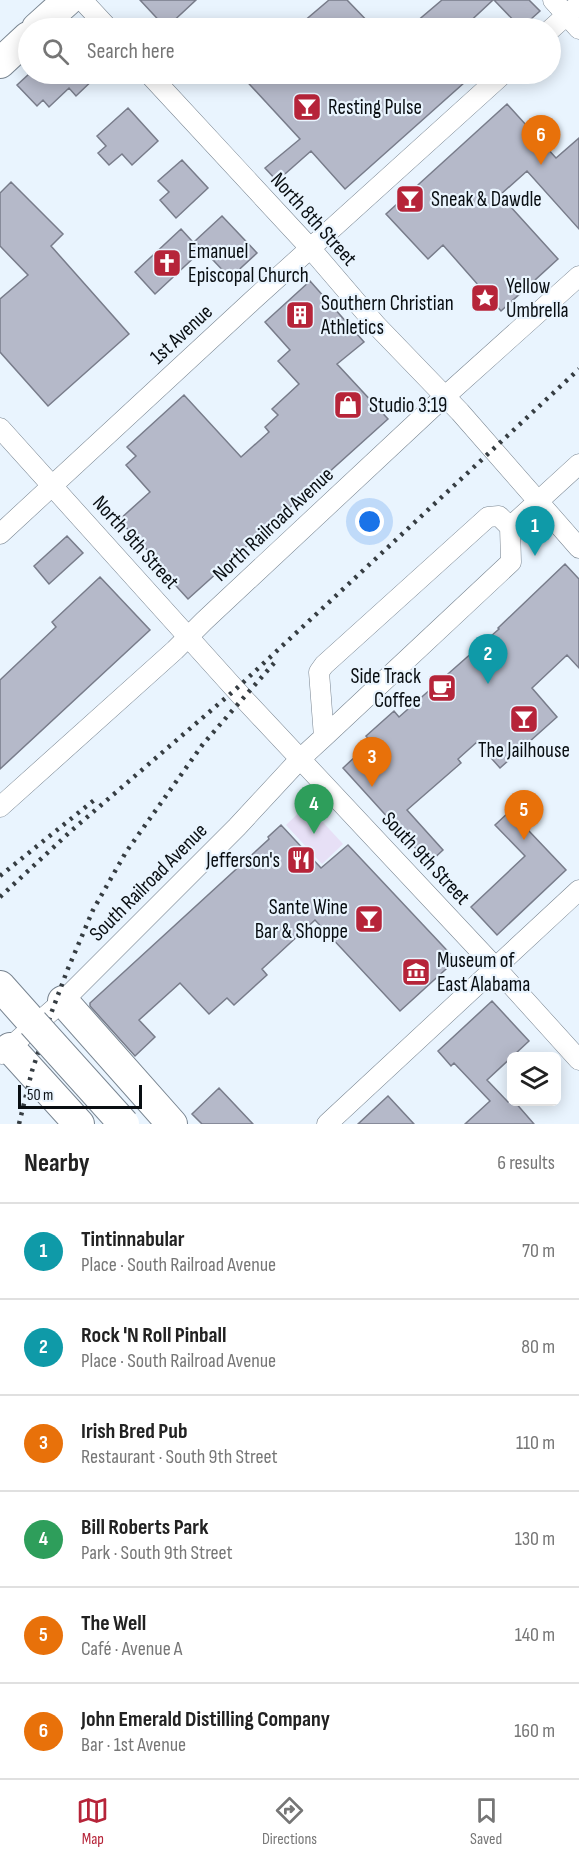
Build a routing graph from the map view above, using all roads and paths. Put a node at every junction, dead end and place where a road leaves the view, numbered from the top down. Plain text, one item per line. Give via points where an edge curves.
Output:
1 (68, 0) edge
2 (82, 0) edge
3 (553, 0) edge
4 (575, 16) edge
5 (49, 18) edge
6 (99, 18) edge
7 (561, 24) edge
8 (18, 46) edge
9 (0, 63) edge
10 (158, 84) edge
11 (492, 84) edge
12 (310, 249) junction
13 (579, 276) edge
14 (445, 396) junction
15 (0, 428) edge
16 (579, 464) edge
17 (53, 486) junction
18 (538, 500) junction
19 (510, 527) junction
20 (0, 534) edge
21 (579, 548) edge
22 (189, 637) junction
23 (236, 689) joint
24 (324, 736) junction
25 (300, 759) junction
26 (0, 807) edge
27 (579, 890) edge
28 (495, 968) junction
29 (0, 986) edge
30 (63, 1002) junction
31 (5, 1052) edge
32 (579, 1060) edge
33 (79, 1124) edge
34 (124, 1124) edge
35 (172, 1124) edge
36 (327, 1124) edge

1 - 5 main road
2 - 6 street
3 - 4 street
4 - 7 street
8 - 9 main road
10 - 12 street, North 8th Street
11 - 12 street, 1st Avenue
12 - 14 street, North 8th Street
12 - 17 street, 1st Avenue
13 - 14 street, North Railroad Avenue
14 - 18 street, North 8th Street
14 - 22 street, North Railroad Avenue
15 - 17 street, North 9th Street
16 - 18 street
17 - 20 street, 1st Avenue
17 - 22 street, North 9th Street
18 - 19 street
18 - 21 street, North 8th Street
19 - 24 street, South Railroad Avenue via 511,562
19 - 24 street via 500,516 488,516 324,665 319,672
22 - 23 street, North 9th Street
22 - 26 street, North Railroad Avenue
23 - 25 street, South 9th Street
24 - 25 street, South Railroad Avenue
25 - 28 street, South 9th Street
25 - 30 street, South Railroad Avenue
27 - 28 street
28 - 32 street, South 9th Street
28 - 36 street
29 - 34 main road, bridge
30 - 31 street, South Railroad Avenue
30 - 35 main road
31 - 33 main road

